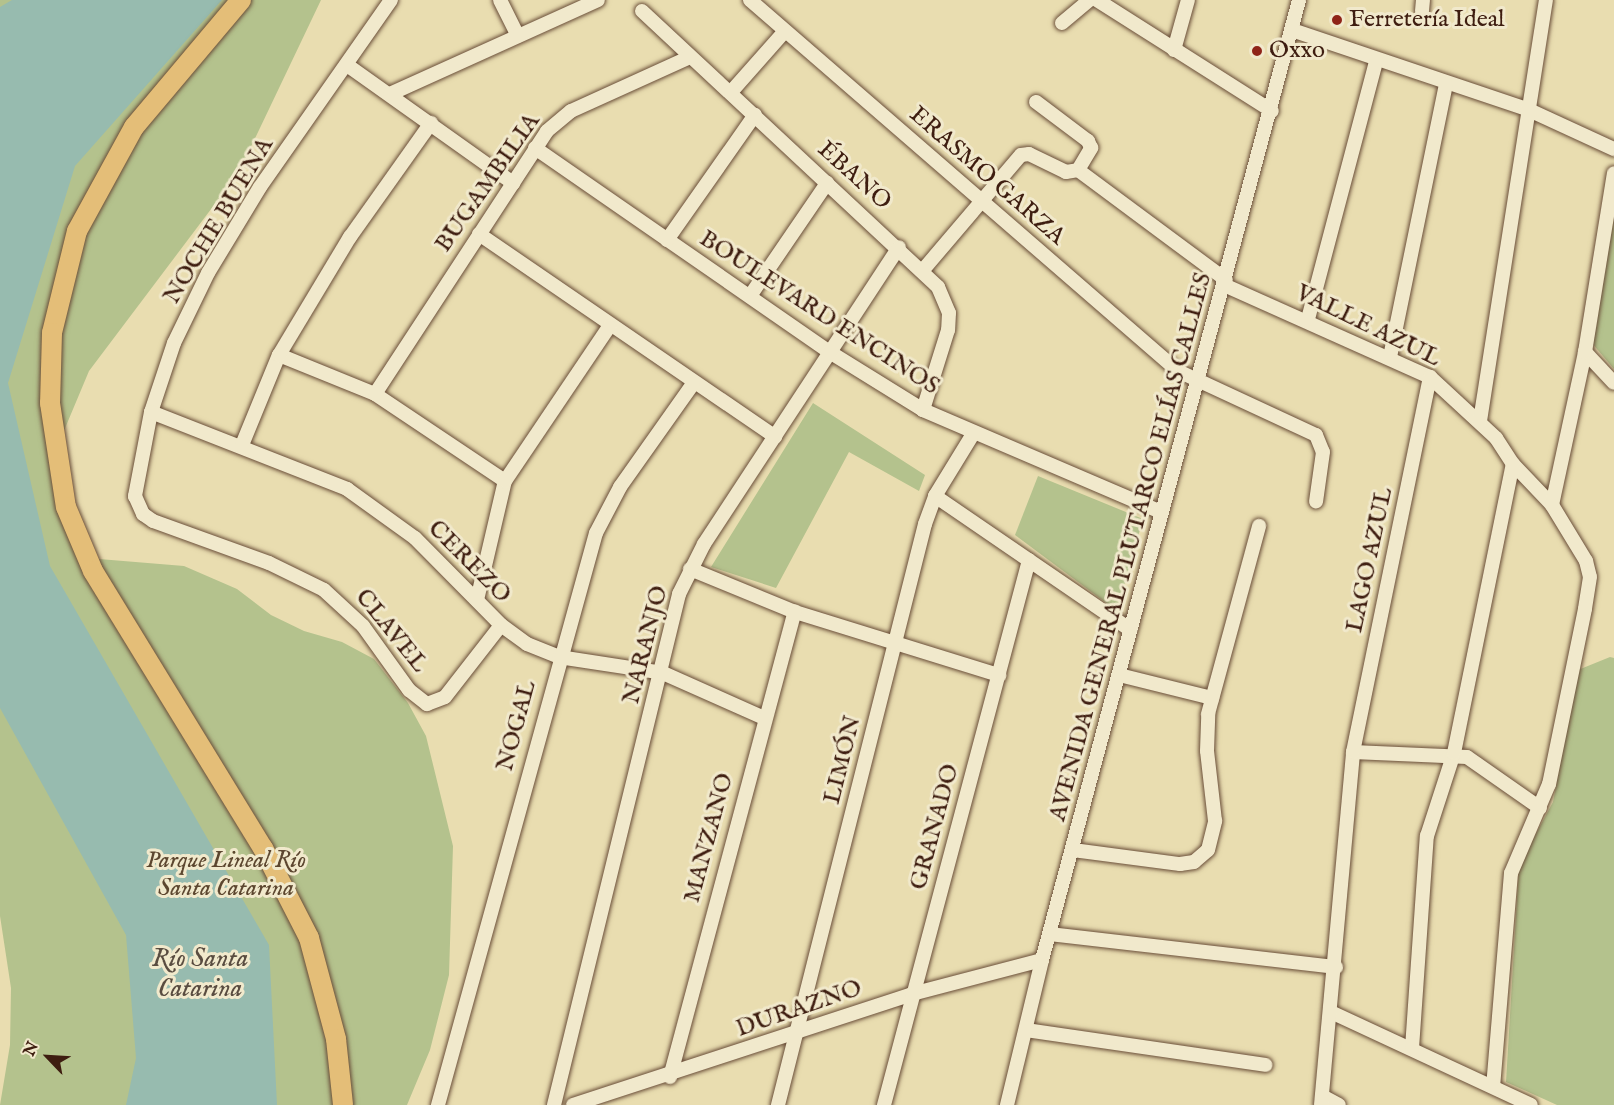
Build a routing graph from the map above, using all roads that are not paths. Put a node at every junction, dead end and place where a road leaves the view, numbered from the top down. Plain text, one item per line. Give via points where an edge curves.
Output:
1 (241, 0) edge
2 (391, 0) edge
3 (500, 0) edge
4 (598, 0) edge
5 (750, 0) edge
6 (1089, 0) edge
7 (1097, 0) edge
8 (1188, 0) edge
9 (1299, 0) edge
10 (1546, 0) edge
11 (642, 11) dead end
12 (1062, 23) dead end
13 (1292, 30) junction
14 (785, 31) junction
15 (518, 36) junction
16 (1174, 50) junction
17 (690, 57) junction
18 (1376, 62) junction
19 (347, 65) junction
20 (1446, 85) junction
21 (731, 92) junction
22 (390, 94) junction
23 (1036, 102) dead end
24 (1527, 109) junction
25 (1272, 111) junction
26 (755, 115) junction
27 (430, 123) junction
28 (535, 148) junction
29 (1614, 149) edge
30 (1078, 170) junction
31 (1614, 173) edge
32 (513, 183) junction
33 (827, 183) junction
34 (980, 200) junction
35 (479, 234) junction
36 (667, 240) junction
37 (899, 247) junction
38 (923, 270) junction
39 (1225, 282) junction
40 (750, 296) junction
41 (1308, 319) junction
42 (609, 327) junction
43 (828, 351) junction
44 (1585, 352) junction
45 (279, 355) junction
46 (1390, 357) junction
47 (1431, 377) junction
48 (1198, 383) junction
49 (1614, 383) edge
50 (693, 384) junction
51 (375, 394) junction
52 (923, 410) junction
53 (151, 412) junction
54 (1480, 421) junction
55 (973, 434) junction
56 (775, 437) junction
57 (243, 445) junction
58 (1513, 464) junction
59 (505, 481) junction
60 (135, 488) joint
61 (935, 496) junction
62 (1316, 502) dead end
63 (1552, 505) junction
64 (1161, 512) junction
65 (1259, 526) dead end
66 (1029, 560) junction
67 (690, 569) junction
68 (477, 600) junction
69 (795, 612) junction
70 (501, 625) junction
71 (1131, 630) junction
72 (895, 645) junction
73 (558, 657) junction
74 (663, 673) junction
75 (999, 675) junction
76 (1119, 675) junction
77 (1212, 698) junction
78 (764, 718) junction
79 (1353, 752) junction
80 (1454, 753) junction
81 (1540, 808) junction
82 (1073, 849) junction
83 (1050, 934) junction
84 (1042, 960) junction
85 (1336, 967) junction
86 (912, 994) junction
87 (1332, 1013) junction
88 (1026, 1030) junction
89 (797, 1034) junction
90 (1412, 1048) junction
91 (1265, 1065) dead end
92 (670, 1077) junction
93 (1493, 1086) junction
94 (1321, 1101) edge
95 (343, 1105) edge
96 (438, 1105) edge
97 (554, 1105) edge
98 (573, 1105) edge
99 (778, 1105) edge
100 (884, 1105) edge
101 (1007, 1105) edge
102 (1340, 1105) edge
103 (1531, 1105) edge

1 - 95 highway via 134,128 82,221 52,333 50,404 66,507 93,571 263,848 309,938 336,1039
2 - 19 street, NOCHE BUENA
3 - 15 street
4 - 15 street
5 - 14 street, ERASMO GARZA
6 - 12 street
7 - 16 street
8 - 16 street
9 - 13 street, AVENIDA GENERAL PLUTARCO ELÍAS CALLES
10 - 24 street
11 - 17 street, ÉBANO
13 - 18 street
13 - 25 street, AVENIDA GENERAL PLUTARCO ELÍAS CALLES
14 - 21 street
14 - 34 street, ERASMO GARZA
15 - 22 street
16 - 25 street
17 - 21 street, ÉBANO
17 - 28 street, BUGAMBILIA via 572,111
18 - 20 street
18 - 41 street
19 - 22 street
19 - 53 street, NOCHE BUENA via 260,187 208,273 174,343
20 - 24 street
20 - 46 street
21 - 26 street, ÉBANO
22 - 27 street
23 - 30 street via 1089,141 1091,148
24 - 29 street
24 - 54 street
25 - 39 street, AVENIDA GENERAL PLUTARCO ELÍAS CALLES
26 - 33 street, ÉBANO
26 - 36 street
27 - 32 street
27 - 45 street via 350,237
28 - 32 street, BUGAMBILIA
28 - 36 street, BOULEVARD ENCINOS
30 - 34 street via 1066,172 1029,154 1021,155
30 - 39 street, VALLE AZUL
31 - 44 street
32 - 35 street, BUGAMBILIA
33 - 37 street, ÉBANO
33 - 40 street
34 - 38 street
34 - 48 street, ERASMO GARZA via 1164,360
35 - 42 street
35 - 51 street, BUGAMBILIA
36 - 40 street, BOULEVARD ENCINOS
37 - 38 street, ÉBANO
37 - 43 street, NARANJO
38 - 52 street, ÉBANO via 946,299 949,313
39 - 41 street, VALLE AZUL
39 - 48 street, AVENIDA GENERAL PLUTARCO ELÍAS CALLES
40 - 43 street, BOULEVARD ENCINOS
41 - 46 street, VALLE AZUL
42 - 50 street
42 - 59 street
43 - 52 street, BOULEVARD ENCINOS
43 - 56 street, NARANJO
44 - 49 street
44 - 63 street
45 - 51 street
45 - 57 street
46 - 47 street, VALLE AZUL
47 - 54 street, VALLE AZUL
47 - 79 street, LAGO AZUL
48 - 62 street, ERASMO GARZA via 1316,435 1323,452
48 - 64 street, AVENIDA GENERAL PLUTARCO ELÍAS CALLES
50 - 56 street
50 - 73 street, NOGAL via 606,511
51 - 59 street
52 - 55 street, BOULEVARD ENCINOS
53 - 57 street, CEREZO
53 - 60 street, NOCHE BUENA
54 - 58 street, VALLE AZUL
55 - 61 street, LIMÓN
55 - 64 street, BOULEVARD ENCINOS
56 - 67 street, NARANJO
57 - 68 street, CEREZO via 347,489 416,538
58 - 63 street, VALLE AZUL
58 - 80 street
59 - 68 street
60 - 70 street, CLAVEL via 137,505 153,522 269,563 324,591 363,626 409,690 428,704 445,697
61 - 66 street
61 - 72 street, LIMÓN
63 - 81 street, VALLE AZUL via 1582,552 1590,577 1575,667
64 - 71 street, AVENIDA GENERAL PLUTARCO ELÍAS CALLES
65 - 77 street
66 - 71 street
66 - 75 street, GRANADO
67 - 69 street
67 - 74 street, NARANJO via 679,594
68 - 70 street, CEREZO
69 - 72 street
69 - 78 street, MANZANO
70 - 73 street, CEREZO via 527,644
71 - 76 street, AVENIDA GENERAL PLUTARCO ELÍAS CALLES
72 - 75 street
72 - 89 street, LIMÓN
73 - 74 street, CEREZO
73 - 96 street, NOGAL
74 - 78 street, CEREZO
74 - 97 street, NARANJO
75 - 86 street, GRANADO
76 - 77 street
76 - 82 street, AVENIDA GENERAL PLUTARCO ELÍAS CALLES
77 - 82 street via 1207,751 1215,832 1202,857 1180,864 1155,864
78 - 92 street, MANZANO
79 - 80 street
79 - 85 street, LAGO AZUL
80 - 81 street via 1473,760
80 - 90 street via 1427,836
81 - 93 street, VALLE AZUL via 1522,840 1511,873
82 - 83 street, AVENIDA GENERAL PLUTARCO ELÍAS CALLES
83 - 84 street, AVENIDA GENERAL PLUTARCO ELÍAS CALLES
83 - 85 street
84 - 86 street, DURAZNO
84 - 88 street, AVENIDA GENERAL PLUTARCO ELÍAS CALLES
85 - 87 street, LAGO AZUL
86 - 89 street, DURAZNO
86 - 100 street, GRANADO
87 - 90 street
87 - 94 street, LAGO AZUL
88 - 91 street
88 - 101 street, AVENIDA GENERAL PLUTARCO ELÍAS CALLES
89 - 92 street, DURAZNO
89 - 99 street, LIMÓN
90 - 93 street
92 - 98 street, DURAZNO
93 - 103 street
94 - 102 street

